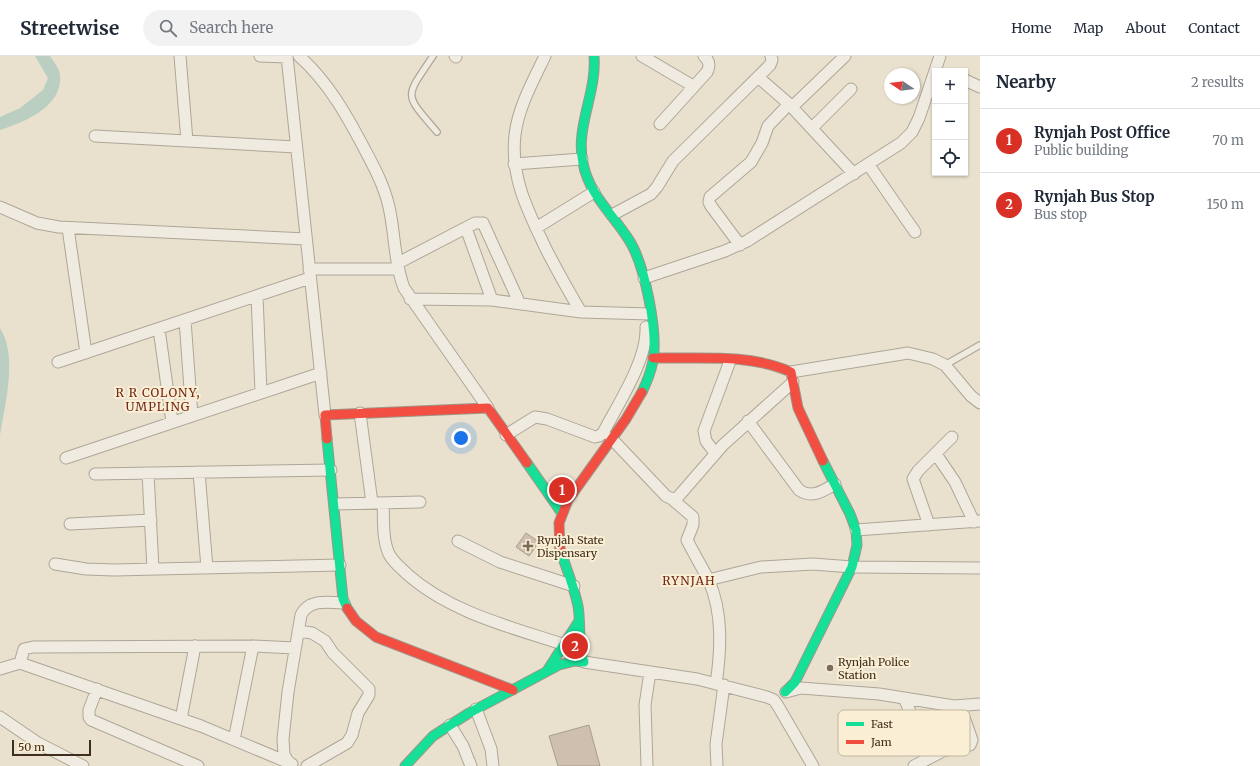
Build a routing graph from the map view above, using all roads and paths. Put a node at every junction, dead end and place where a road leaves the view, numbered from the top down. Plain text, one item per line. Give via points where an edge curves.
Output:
1 (180, 56) edge
2 (260, 56) edge
3 (299, 56) edge
4 (433, 56) edge
5 (545, 56) edge
6 (594, 56) edge
7 (642, 56) edge
8 (704, 56) edge
9 (771, 56) edge
10 (846, 56) edge
11 (940, 56) edge
12 (287, 57) edge
13 (938, 68) edge
14 (758, 77) junction
15 (968, 81) edge
16 (932, 85) edge
17 (693, 86) junction
18 (980, 87) edge
19 (851, 89) dead end
20 (790, 105) junction
21 (660, 124) dead end
22 (812, 128) junction
23 (437, 132) dead end
24 (95, 136) dead end
25 (186, 141) junction
26 (296, 147) junction
27 (582, 159) junction
28 (514, 164) junction
29 (868, 164) junction
30 (854, 174) junction
31 (594, 192) junction
32 (0, 207) edge
33 (612, 215) junction
34 (68, 228) junction
35 (466, 228) junction
36 (536, 228) junction
37 (915, 232) dead end
38 (306, 239) junction
39 (740, 245) junction
40 (398, 266) junction
41 (310, 274) junction
42 (644, 278) junction
43 (257, 296) junction
44 (410, 299) junction
45 (492, 300) junction
46 (520, 304) junction
47 (581, 312) junction
48 (647, 314) junction
49 (185, 320) junction
50 (159, 329) junction
51 (980, 345) edge
52 (86, 353) junction
53 (653, 358) junction
54 (730, 360) junction
55 (58, 362) dead end
56 (945, 365) junction
57 (320, 372) junction
58 (792, 377) junction
59 (261, 392) junction
60 (980, 403) edge
61 (488, 408) junction
62 (360, 413) junction
63 (325, 415) junction
64 (192, 416) junction
65 (172, 422) junction
66 (748, 422) junction
67 (506, 435) junction
68 (952, 437) dead end
69 (611, 438) junction
70 (715, 453) junction
71 (936, 454) junction
72 (66, 458) dead end
73 (331, 470) junction
74 (199, 472) junction
75 (148, 473) junction
76 (95, 474) dead end
77 (835, 484) junction
78 (672, 499) junction
79 (420, 502) dead end
80 (377, 503) junction
81 (335, 504) junction
82 (561, 512) junction
83 (151, 520) junction
84 (977, 521) edge
85 (70, 524) dead end
86 (929, 525) junction
87 (856, 530) junction
88 (458, 541) dead end
89 (55, 564) dead end
90 (340, 564) junction
91 (852, 567) junction
92 (207, 568) junction
93 (980, 568) edge
94 (153, 569) junction
95 (708, 580) junction
96 (574, 586) junction
97 (344, 603) junction
98 (580, 618) junction
99 (298, 631) junction
100 (565, 645) junction
101 (195, 646) junction
102 (253, 646) junction
103 (295, 648) junction
104 (584, 662) junction
105 (20, 663) junction
106 (0, 669) edge
107 (546, 672) junction
108 (650, 672) junction
109 (720, 684) junction
110 (97, 689) junction
111 (513, 690) junction
112 (786, 692) junction
113 (904, 698) junction
114 (775, 702) junction
115 (980, 704) edge
116 (960, 706) junction
117 (476, 710) junction
118 (909, 710) edge
119 (961, 710) edge
120 (0, 717) edge
121 (181, 719) junction
122 (450, 725) junction
123 (970, 734) edge
124 (234, 740) junction
125 (970, 745) edge
126 (930, 757) edge
127 (176, 762) edge
128 (294, 765) edge
129 (916, 765) edge
130 (82, 766) edge
131 (198, 766) edge
132 (307, 766) edge
133 (405, 766) edge
134 (471, 766) edge
135 (493, 766) edge
136 (647, 766) edge
137 (717, 766) edge
138 (812, 766) edge

1 - 25 street
2 - 12 street
3 - 40 street via 333,93 379,176 389,206
4 - 23 lane via 410,94 414,105
5 - 28 street via 519,115 515,134
6 - 27 street via 596,81 581,140
7 - 17 street
8 - 17 street via 708,60 709,69
9 - 14 street via 770,65
10 - 20 street
11 - 13 street
12 - 26 street
14 - 20 street
14 - 33 street via 678,157 651,194
15 - 18 street
16 - 29 street via 912,132 901,143
17 - 21 street
19 - 22 street
20 - 22 street
20 - 39 street via 768,126 751,162 710,197 711,206
22 - 30 street
24 - 25 street
25 - 26 street
26 - 38 street
27 - 28 street
27 - 31 street via 587,180
28 - 36 street via 518,187
29 - 30 street
29 - 37 street
30 - 39 street
31 - 33 street
31 - 36 street
32 - 34 street via 37,224
33 - 42 street via 631,243
34 - 38 street
34 - 52 street
35 - 40 street
35 - 45 street
35 - 46 street via 479,222 486,226
36 - 47 street
38 - 41 street
39 - 42 street
40 - 41 street
40 - 44 street
41 - 43 street
41 - 57 street
42 - 48 street
43 - 49 street
43 - 59 street
44 - 45 street
44 - 61 street
45 - 46 street
46 - 47 street
47 - 48 street
48 - 53 street via 653,337
48 - 67 street via 646,340 640,362 604,433 595,437 535,416
49 - 50 street
49 - 64 street
50 - 52 street
50 - 65 street
51 - 56 lane
52 - 55 street
53 - 54 street
53 - 69 street via 644,387
54 - 58 street via 762,362 786,368
54 - 70 street via 704,431 706,441
56 - 58 street via 933,359 908,353
56 - 60 street
57 - 59 street
57 - 63 street
58 - 66 street
58 - 77 street via 802,418
59 - 64 street
61 - 62 street
61 - 67 street
62 - 63 street
62 - 80 street
63 - 73 street
64 - 65 street
65 - 72 street
66 - 70 street
66 - 77 street via 799,490 810,495 818,494
67 - 82 street
68 - 71 street
69 - 78 street via 666,496
69 - 82 street
70 - 78 street via 682,494
71 - 84 street
71 - 86 street via 913,479
73 - 74 street
73 - 81 street
74 - 75 street
74 - 92 street
75 - 76 street
75 - 83 street
77 - 87 street
78 - 95 street via 692,517 693,525 687,540
79 - 80 street
80 - 81 street
80 - 100 street via 385,545 390,556 423,587 457,606
81 - 90 street
82 - 96 street via 558,523 559,545
83 - 85 street
83 - 94 street
84 - 86 street
86 - 87 street
87 - 91 street via 857,545
88 - 96 street via 483,555 518,569
89 - 94 street via 98,570
90 - 92 street
90 - 97 street
91 - 93 street
91 - 95 street via 813,564 761,567
91 - 112 street via 795,682
92 - 94 street
95 - 109 street via 716,603 720,633
96 - 98 street
97 - 99 street via 309,605 301,615
97 - 111 street via 358,625 376,637
98 - 100 street
98 - 104 street via 580,650
99 - 103 street
99 - 132 street via 312,633 325,641 330,650 369,689 369,695 358,713 347,743
100 - 107 street
101 - 102 street
101 - 105 street via 33,647 24,649
101 - 121 street
102 - 103 street
102 - 124 street
103 - 128 street via 283,739 284,754
104 - 107 street via 569,662
104 - 108 street
105 - 106 street
105 - 110 street
107 - 111 street
108 - 109 street
108 - 136 street via 645,705
109 - 114 street via 754,693
109 - 137 street
110 - 121 street
110 - 127 street via 89,710 91,720
111 - 117 street
112 - 113 street via 801,688
112 - 114 street
113 - 116 street
113 - 118 street
114 - 138 street
115 - 116 street
116 - 119 street
117 - 122 street
117 - 135 street via 491,749
120 - 130 street via 38,743
121 - 124 street
122 - 133 street via 434,736
122 - 134 street
123 - 125 street
124 - 128 street
126 - 129 street
127 - 131 street

